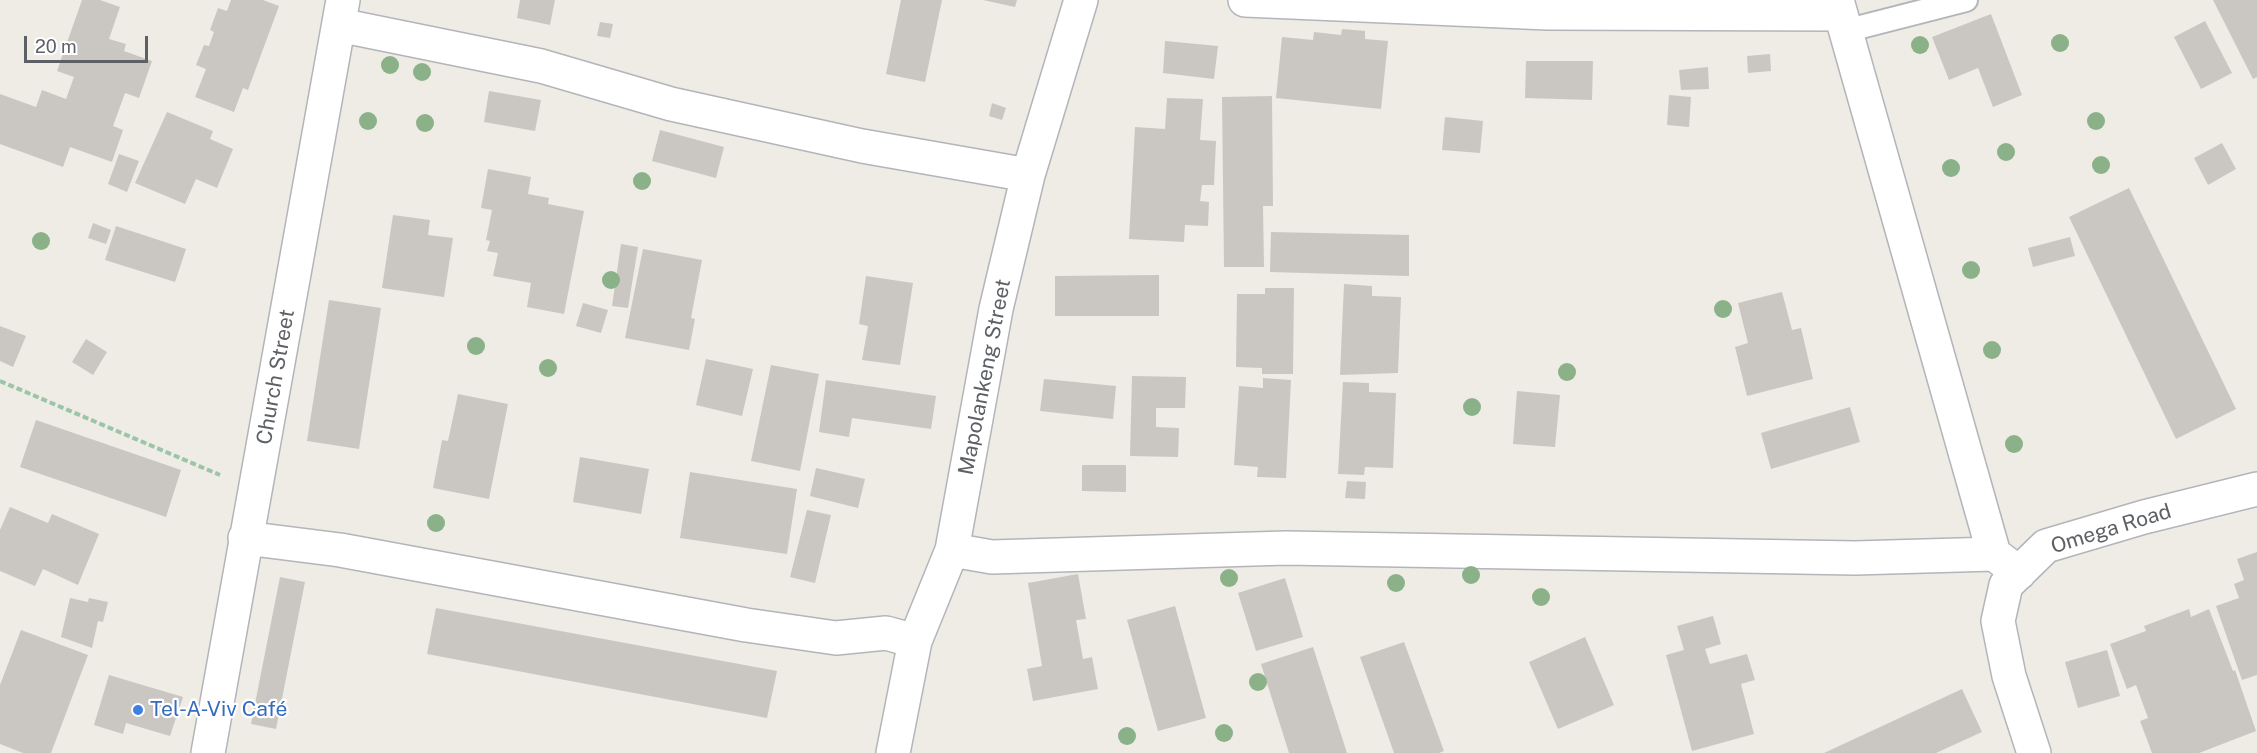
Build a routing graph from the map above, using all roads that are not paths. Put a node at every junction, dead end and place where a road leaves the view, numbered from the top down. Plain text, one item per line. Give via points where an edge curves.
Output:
1 (1081, 0) edge
2 (1245, 0) edge
3 (1966, 0) edge
4 (1352, 2) edge
5 (337, 8) edge
6 (1841, 15) edge
7 (1028, 175) junction
8 (2257, 489) edge
9 (245, 538) junction
10 (952, 550) junction
11 (1994, 554) junction
12 (2019, 573) junction
13 (915, 641) junction
14 (208, 753) edge
15 (893, 753) edge
16 (2034, 753) edge

1 - 7 street, Mapolankeng Street
2 - 4 street
3 - 6 lane
4 - 6 street via 1548,13
5 - 7 street via 671,104 851,143
5 - 9 street, Church Street
6 - 11 street
7 - 10 street, Mapolankeng Street via 996,309
8 - 12 street, Omega Road via 2046,546
9 - 13 street via 340,550 746,625 836,638 886,633
9 - 14 street, Church Street
10 - 11 street via 992,558 1286,549 1855,558
10 - 13 street, Mapolankeng Street
11 - 12 street
12 - 16 street, Omega Road via 2006,585 1998,621 2009,676
13 - 15 street, Mapolankeng Street

